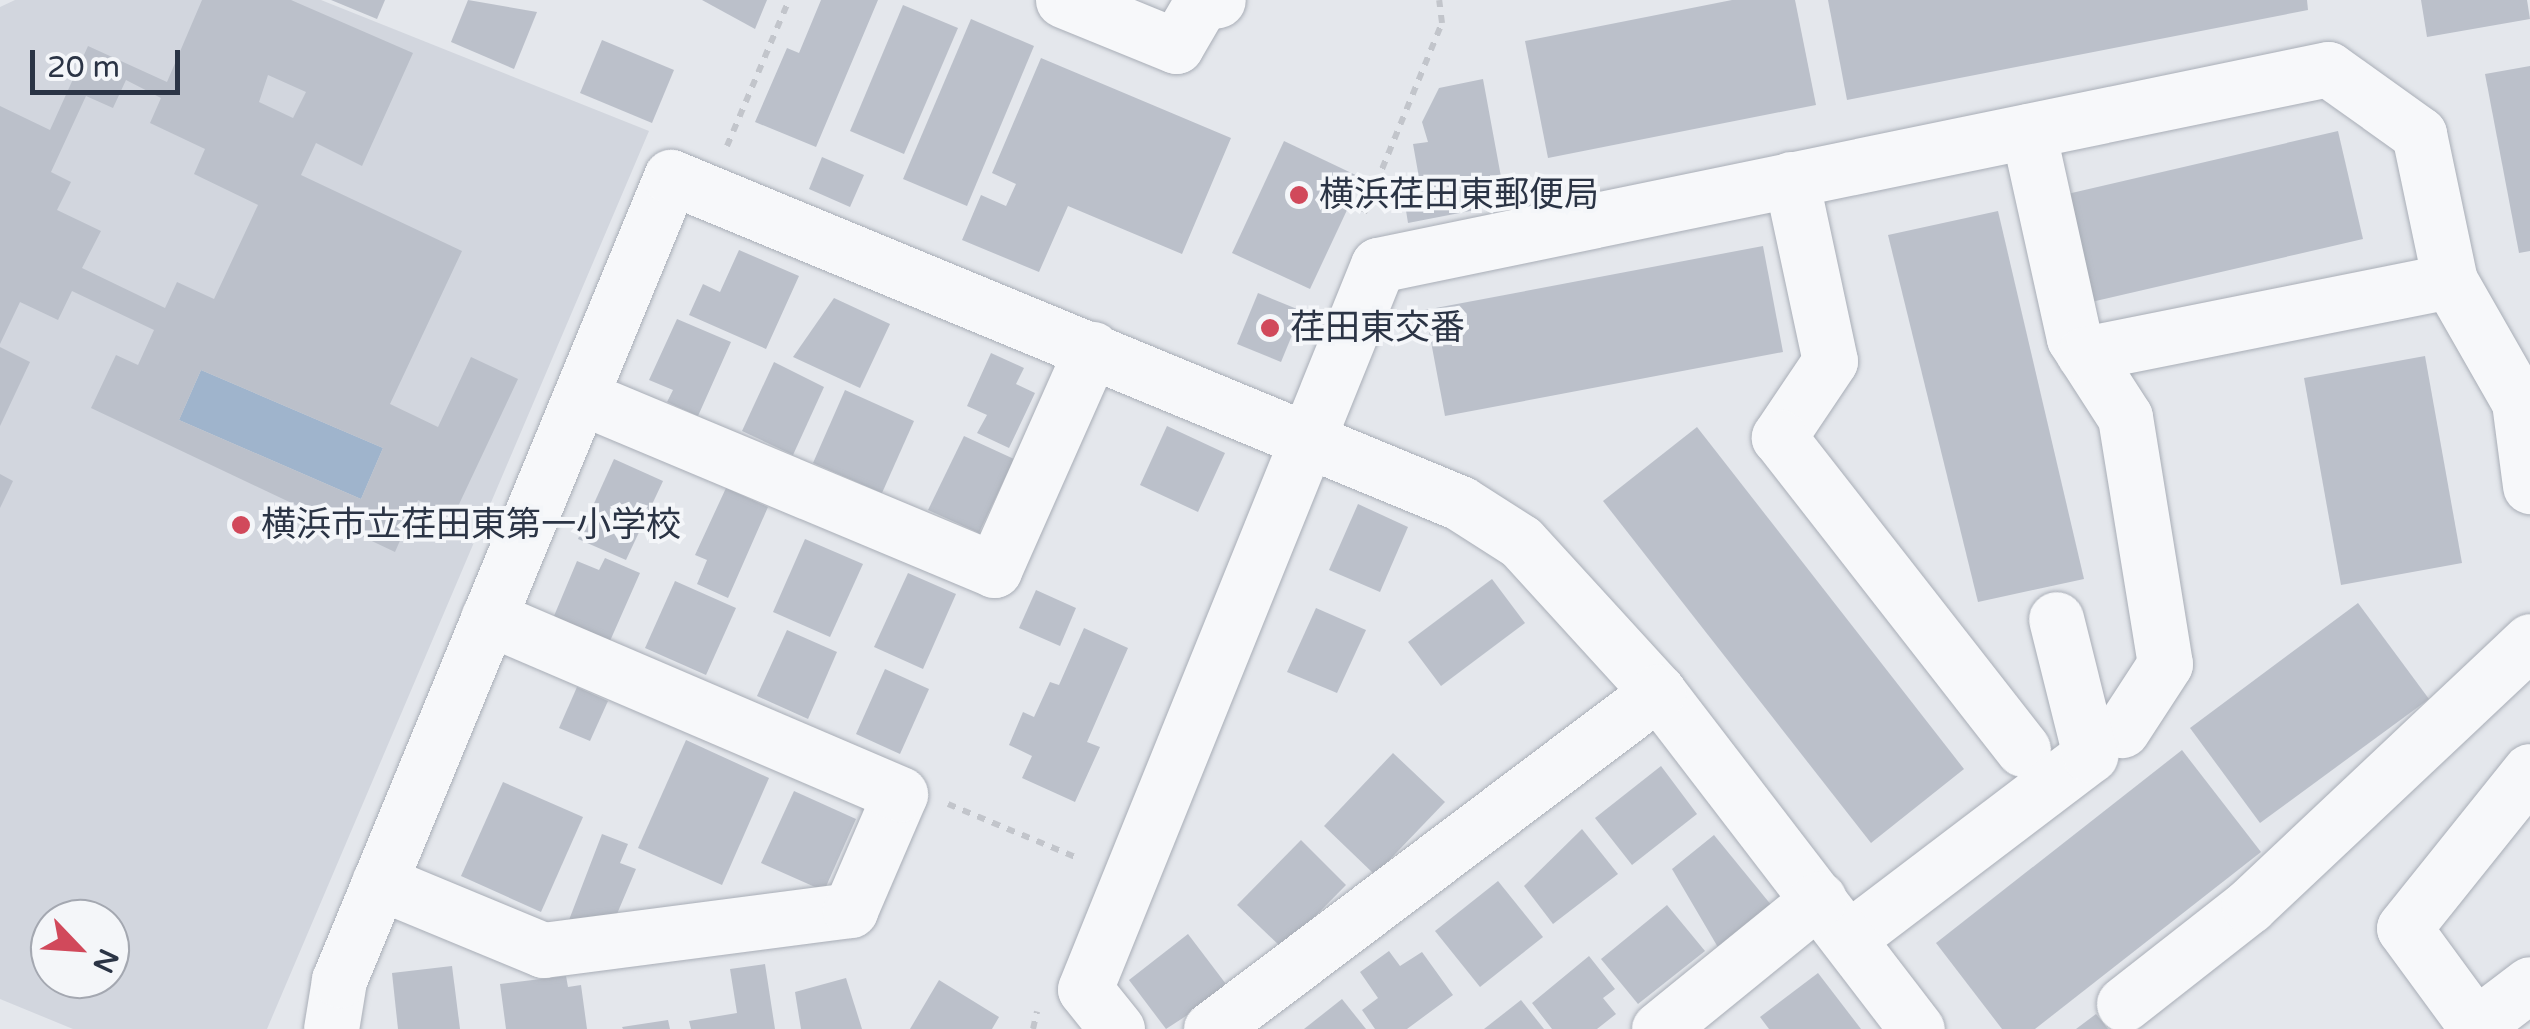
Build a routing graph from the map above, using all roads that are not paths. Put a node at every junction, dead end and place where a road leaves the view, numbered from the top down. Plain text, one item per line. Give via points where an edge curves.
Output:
1 (1063, 0) edge
2 (1218, 0) edge
3 (2028, 130) junction
4 (1792, 179) junction
5 (2450, 281) junction
6 (1092, 350) junction
7 (2084, 354) junction
8 (581, 398) junction
9 (1310, 440) junction
10 (2530, 486) edge
11 (488, 617) junction
12 (2056, 619) dead end
13 (2530, 641) edge
14 (1658, 692) junction
15 (2122, 730) dead end
16 (2023, 749) dead end
17 (2530, 771) edge
18 (379, 882) junction
19 (1834, 919) junction
20 (2530, 984) edge
21 (2124, 1004) dead end
22 (2473, 1027) edge
23 (332, 1029) edge
24 (1117, 1029) edge
25 (1211, 1029) edge
26 (1659, 1029) edge
27 (1917, 1029) edge

1 - 2 street via 1176,46 1201,3
3 - 4 street
3 - 5 street via 2328,69 2419,134
3 - 7 street
4 - 9 street via 1378,264
4 - 16 street via 1830,362 1779,437
5 - 7 street
5 - 10 street via 2519,402
6 - 8 street via 994,570
6 - 8 street via 671,178
6 - 9 street
7 - 15 street via 2125,418 2166,664
8 - 11 street
9 - 14 street via 1460,503 1521,542
9 - 24 street via 1084,990
11 - 18 street
11 - 18 street via 900,794 850,910 542,950
12 - 19 street via 2090,755
13 - 21 street via 2249,906
14 - 19 street
14 - 25 street
17 - 22 street via 2404,928
18 - 23 street via 340,980
19 - 26 street
19 - 27 street
20 - 22 street

